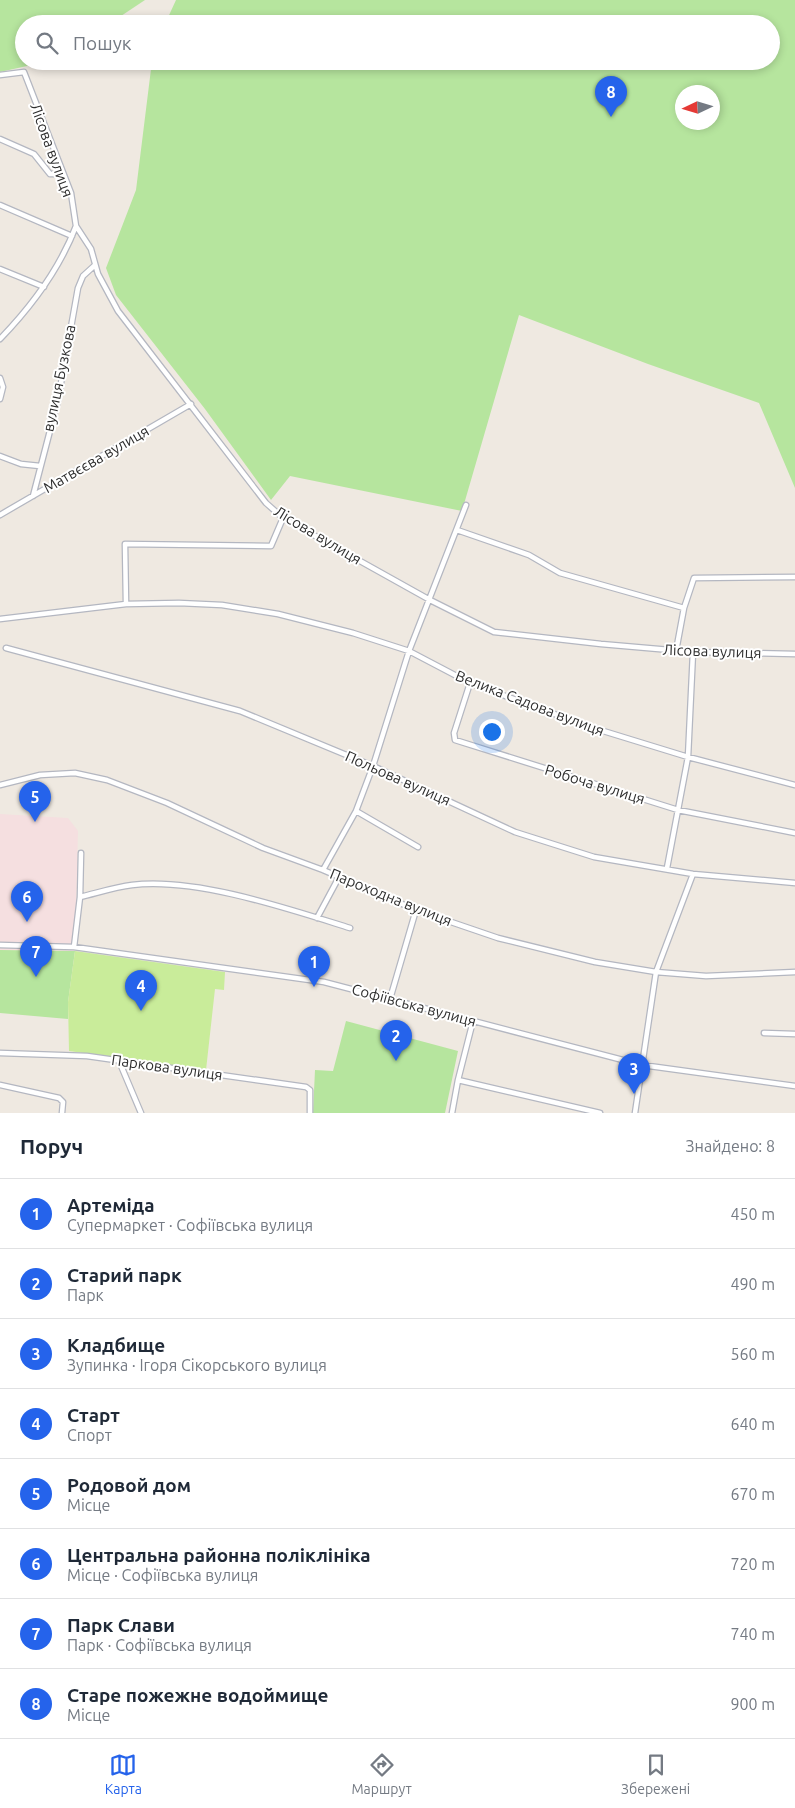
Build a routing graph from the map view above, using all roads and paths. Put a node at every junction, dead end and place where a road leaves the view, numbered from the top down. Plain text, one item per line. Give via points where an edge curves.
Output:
1 (0, 75) edge
2 (0, 139) edge
3 (63, 174) junction
4 (0, 205) edge
5 (76, 226) junction
6 (72, 236) junction
7 (94, 266) junction
8 (0, 269) edge
9 (44, 287) junction
10 (0, 339) edge
11 (0, 378) edge
12 (0, 399) edge
13 (191, 404) junction
14 (0, 456) edge
15 (40, 466) junction
16 (33, 496) junction
17 (466, 505) dead end
18 (0, 515) edge
19 (283, 518) junction
20 (457, 530) junction
21 (795, 577) edge
22 (430, 600) junction
23 (126, 604) junction
24 (684, 608) junction
25 (0, 619) edge
26 (6, 648) dead end
27 (676, 650) junction
28 (409, 651) junction
29 (693, 652) junction
30 (795, 654) edge
31 (470, 683) junction
32 (688, 757) junction
33 (373, 766) junction
34 (0, 785) edge
35 (795, 785) edge
36 (678, 810) junction
37 (356, 811) junction
38 (795, 832) edge
39 (418, 846) dead end
40 (81, 852) dead end
41 (667, 868) junction
42 (323, 870) junction
43 (693, 874) junction
44 (339, 877) junction
45 (795, 883) edge
46 (80, 897) junction
47 (416, 910) junction
48 (317, 918) junction
49 (350, 928) dead end
50 (0, 945) edge
51 (74, 947) junction
52 (656, 972) junction
53 (795, 972) edge
54 (390, 999) junction
55 (473, 1021) junction
56 (764, 1033) dead end
57 (795, 1034) edge
58 (0, 1053) edge
59 (119, 1061) junction
60 (642, 1065) junction
61 (458, 1080) junction
62 (0, 1085) edge
63 (795, 1086) edge
64 (62, 1113) edge
65 (141, 1113) edge
66 (310, 1113) edge
67 (452, 1113) edge
68 (600, 1113) edge
69 (635, 1113) edge

1 - 3 street, Лісова вулиця via 24,72
2 - 3 street via 34,154 50,174
3 - 5 street, Лісова вулиця via 71,193
4 - 6 street
5 - 6 street
5 - 7 street, Лісова вулиця via 91,249
6 - 9 street
7 - 13 street, Лісова вулиця via 118,310
7 - 15 street, вулиця Бузкова via 78,288 58,400
8 - 9 street
9 - 10 street
11 - 12 street via 3,387
13 - 16 street, Матвєєва вулиця
13 - 19 street, Лісова вулиця via 266,503
14 - 15 street via 21,464
15 - 16 street, вулиця Бузкова
16 - 18 street, Матвєєва вулиця
17 - 20 street
19 - 22 street, Лісова вулиця
19 - 23 street via 271,546 125,544
20 - 22 street
20 - 24 street via 529,555 560,573
21 - 24 street via 694,578
22 - 27 street, Лісова вулиця via 494,632
22 - 28 street
23 - 25 street, Велика Садова вулиця
23 - 28 street, Велика Садова вулиця via 222,605 278,614
24 - 27 street
26 - 33 street, Польова вулиця via 240,711
27 - 29 street, Лісова вулиця
28 - 31 street, Велика Садова вулиця
28 - 33 street
29 - 30 street, Лісова вулиця
29 - 32 street
31 - 32 street, Велика Садова вулиця via 587,726
31 - 36 street, Робоча вулиця via 454,732 455,740
32 - 35 street, Велика Садова вулиця
32 - 36 street
33 - 37 street
33 - 41 street, Польова вулиця via 515,832 594,857
34 - 42 street, Пароходна вулиця via 40,776 75,773 106,780 167,803 263,848
36 - 38 street, Робоча вулиця
36 - 41 street
37 - 39 street
37 - 42 street
40 - 46 street
41 - 43 street, Польова вулиця
42 - 44 street, Пароходна вулиця
43 - 45 street, Польова вулиця
43 - 52 street
44 - 47 street, Пароходна вулиця
44 - 48 street
46 - 48 street via 132,885 176,885 249,899
46 - 51 street
47 - 52 street, Пароходна вулиця via 498,938 595,962
47 - 54 street
48 - 49 street
50 - 51 street, Софіївська вулиця
51 - 54 street, Софіївська вулиця via 324,982
52 - 53 street, Пароходна вулиця via 706,976
52 - 60 street
54 - 55 street, Софіївська вулиця
55 - 60 street, Софіївська вулиця
55 - 61 street
56 - 57 street
58 - 59 street, Паркова вулиця via 87,1056
59 - 65 street
59 - 66 street, Паркова вулиця via 306,1087 310,1090
60 - 63 street, Софіївська вулиця
60 - 69 street
61 - 67 street
61 - 68 street
62 - 64 street via 59,1098 63,1102

